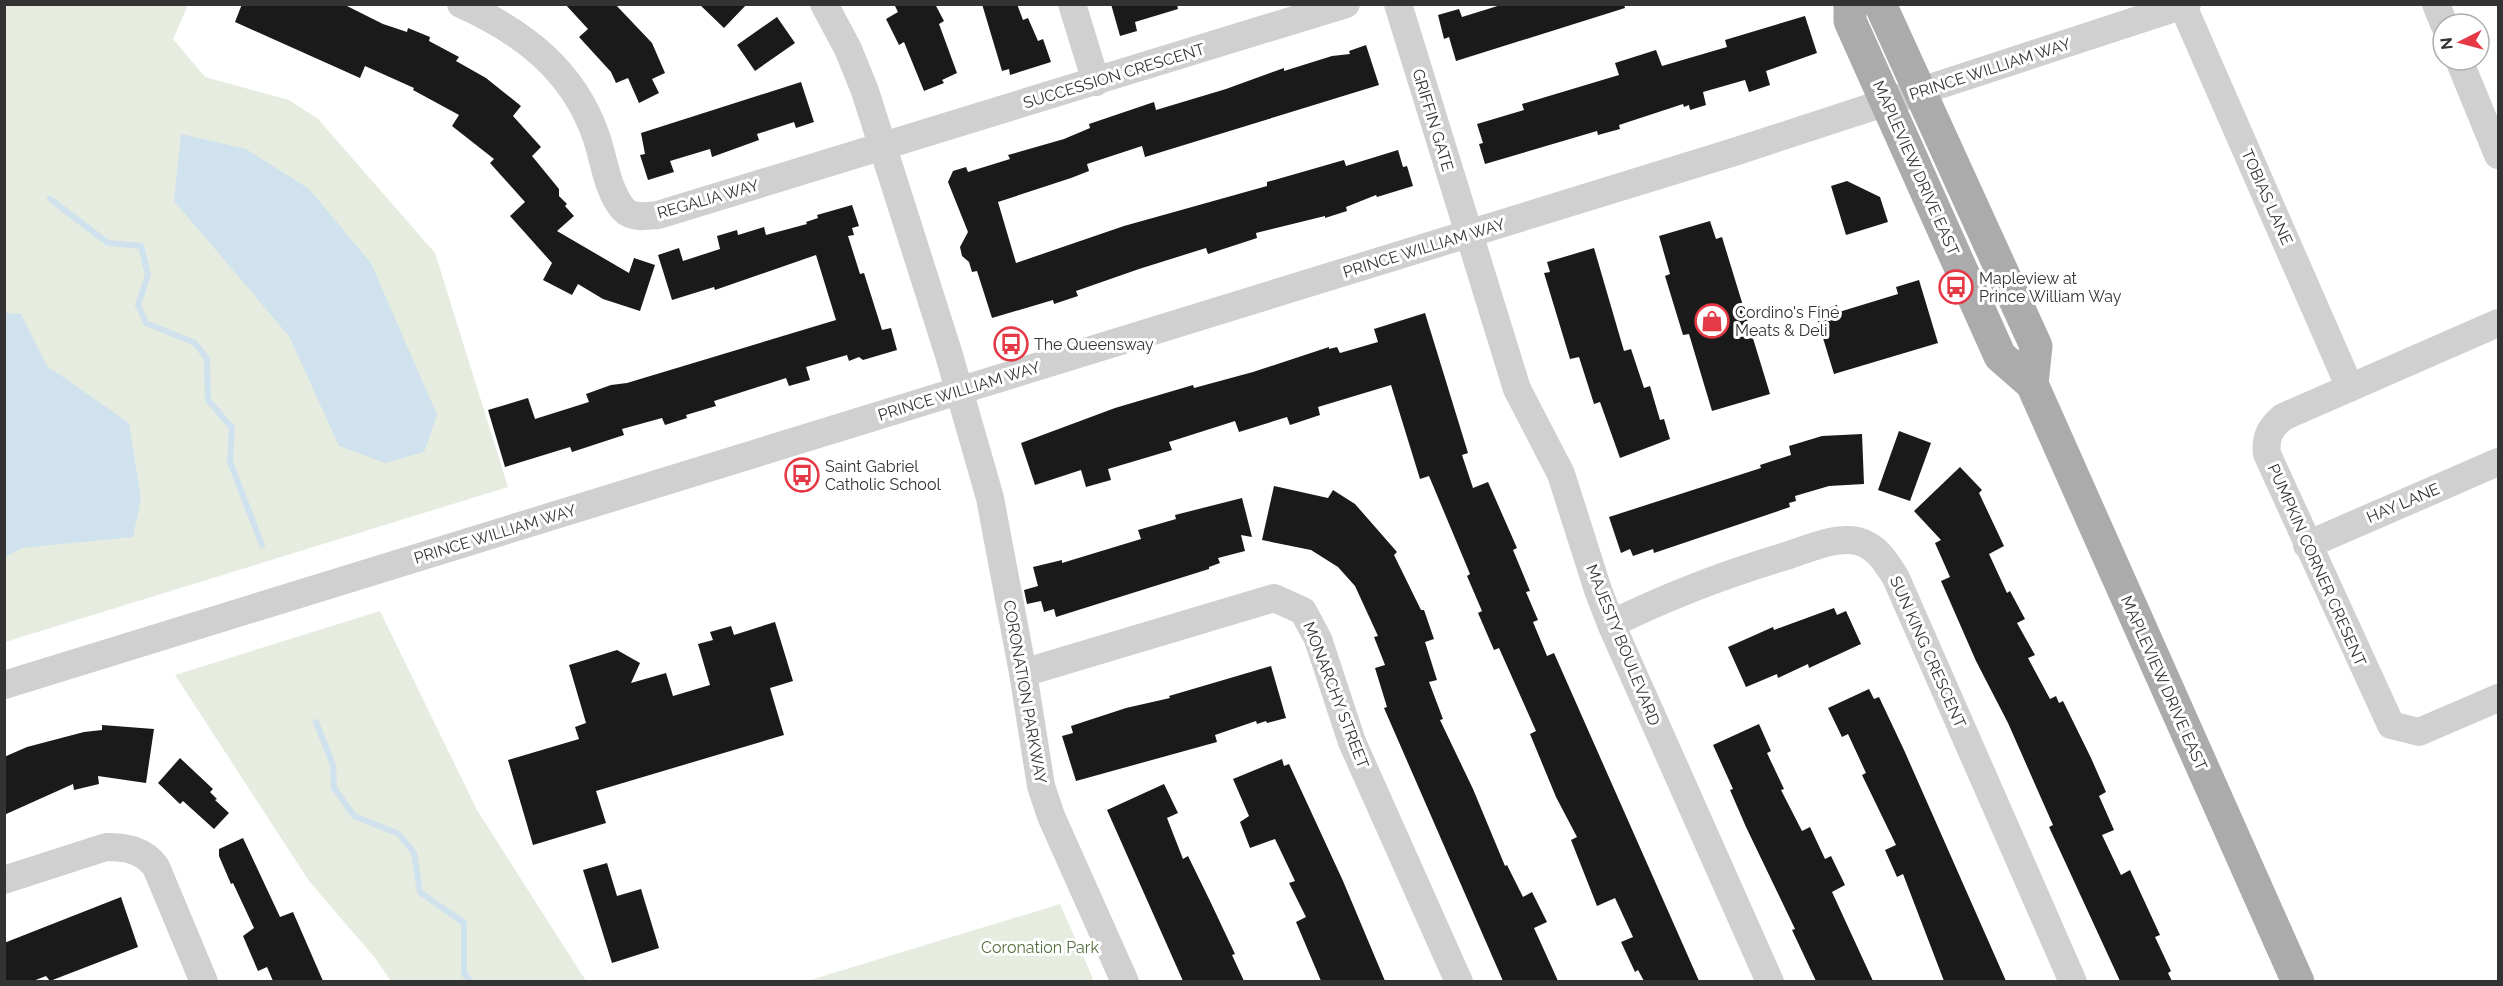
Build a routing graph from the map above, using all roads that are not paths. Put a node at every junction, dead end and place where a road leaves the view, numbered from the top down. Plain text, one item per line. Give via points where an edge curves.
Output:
1 (462, 4) edge
2 (824, 4) edge
3 (1072, 4) edge
4 (1346, 4) edge
5 (1398, 4) edge
6 (1850, 4) edge
7 (1880, 4) edge
8 (2185, 5) edge
9 (2464, 72) edge
10 (1096, 82) junction
11 (1921, 92) junction
12 (1887, 104) junction
13 (882, 147) junction
14 (2499, 155) edge
15 (1468, 235) junction
16 (2499, 323) edge
17 (2032, 384) junction
18 (2350, 388) junction
19 (959, 391) junction
20 (2499, 462) edge
21 (2307, 545) junction
22 (1611, 624) junction
23 (1023, 673) junction
24 (4, 685) edge
25 (2499, 698) edge
26 (4, 880) edge
27 (204, 981) edge
28 (1125, 981) edge
29 (1459, 981) edge
30 (1770, 981) edge
31 (2073, 981) edge
32 (2298, 981) edge

1 - 13 street, REGALIA WAY via 509,27 557,68 587,114 615,199 626,212 639,217 658,215
2 - 13 street via 857,69
3 - 10 street
4 - 10 street, SUCCESSION CRESCENT
5 - 15 street, GRIFFIN GATE
6 - 12 main road, MAPLEVIEW DRIVE EAST via 1850,21
7 - 11 main road
8 - 11 street, PRINCE WILLIAM WAY
8 - 18 street, TOBIAS LANE
9 - 14 street
10 - 13 street, SUCCESSION CRESCENT
11 - 12 street, PRINCE WILLIAM WAY
11 - 17 main road via 2036,346
12 - 15 street, PRINCE WILLIAM WAY
12 - 17 main road, MAPLEVIEW DRIVE EAST via 2000,356
13 - 19 street
15 - 19 street, PRINCE WILLIAM WAY
15 - 22 street, MAJESTY BOULEVARD via 1517,389 1561,474
16 - 18 street, PUMPKIN CORNER CRESENT
17 - 32 main road, MAPLEVIEW DRIVE EAST
18 - 21 street, PUMPKIN CORNER CRESENT via 2283,417 2272,426 2266,441 2267,454
19 - 23 street, CORONATION PARKWAY via 990,498
19 - 24 street, PRINCE WILLIAM WAY
20 - 21 street, HAY LANE
21 - 25 street, PUMPKIN CORNER CRESENT via 2391,725 2419,732
22 - 30 street, MAJESTY BOULEVARD
22 - 31 street, SUN KING CRESCENT via 1713,578 1811,548 1836,541 1870,546 1884,558 1896,578
23 - 28 street, CORONATION PARKWAY via 1041,786
23 - 29 street, MONARCHY STREET via 1274,598 1303,611 1318,639 1352,742
26 - 27 street via 106,847 138,852 156,867

